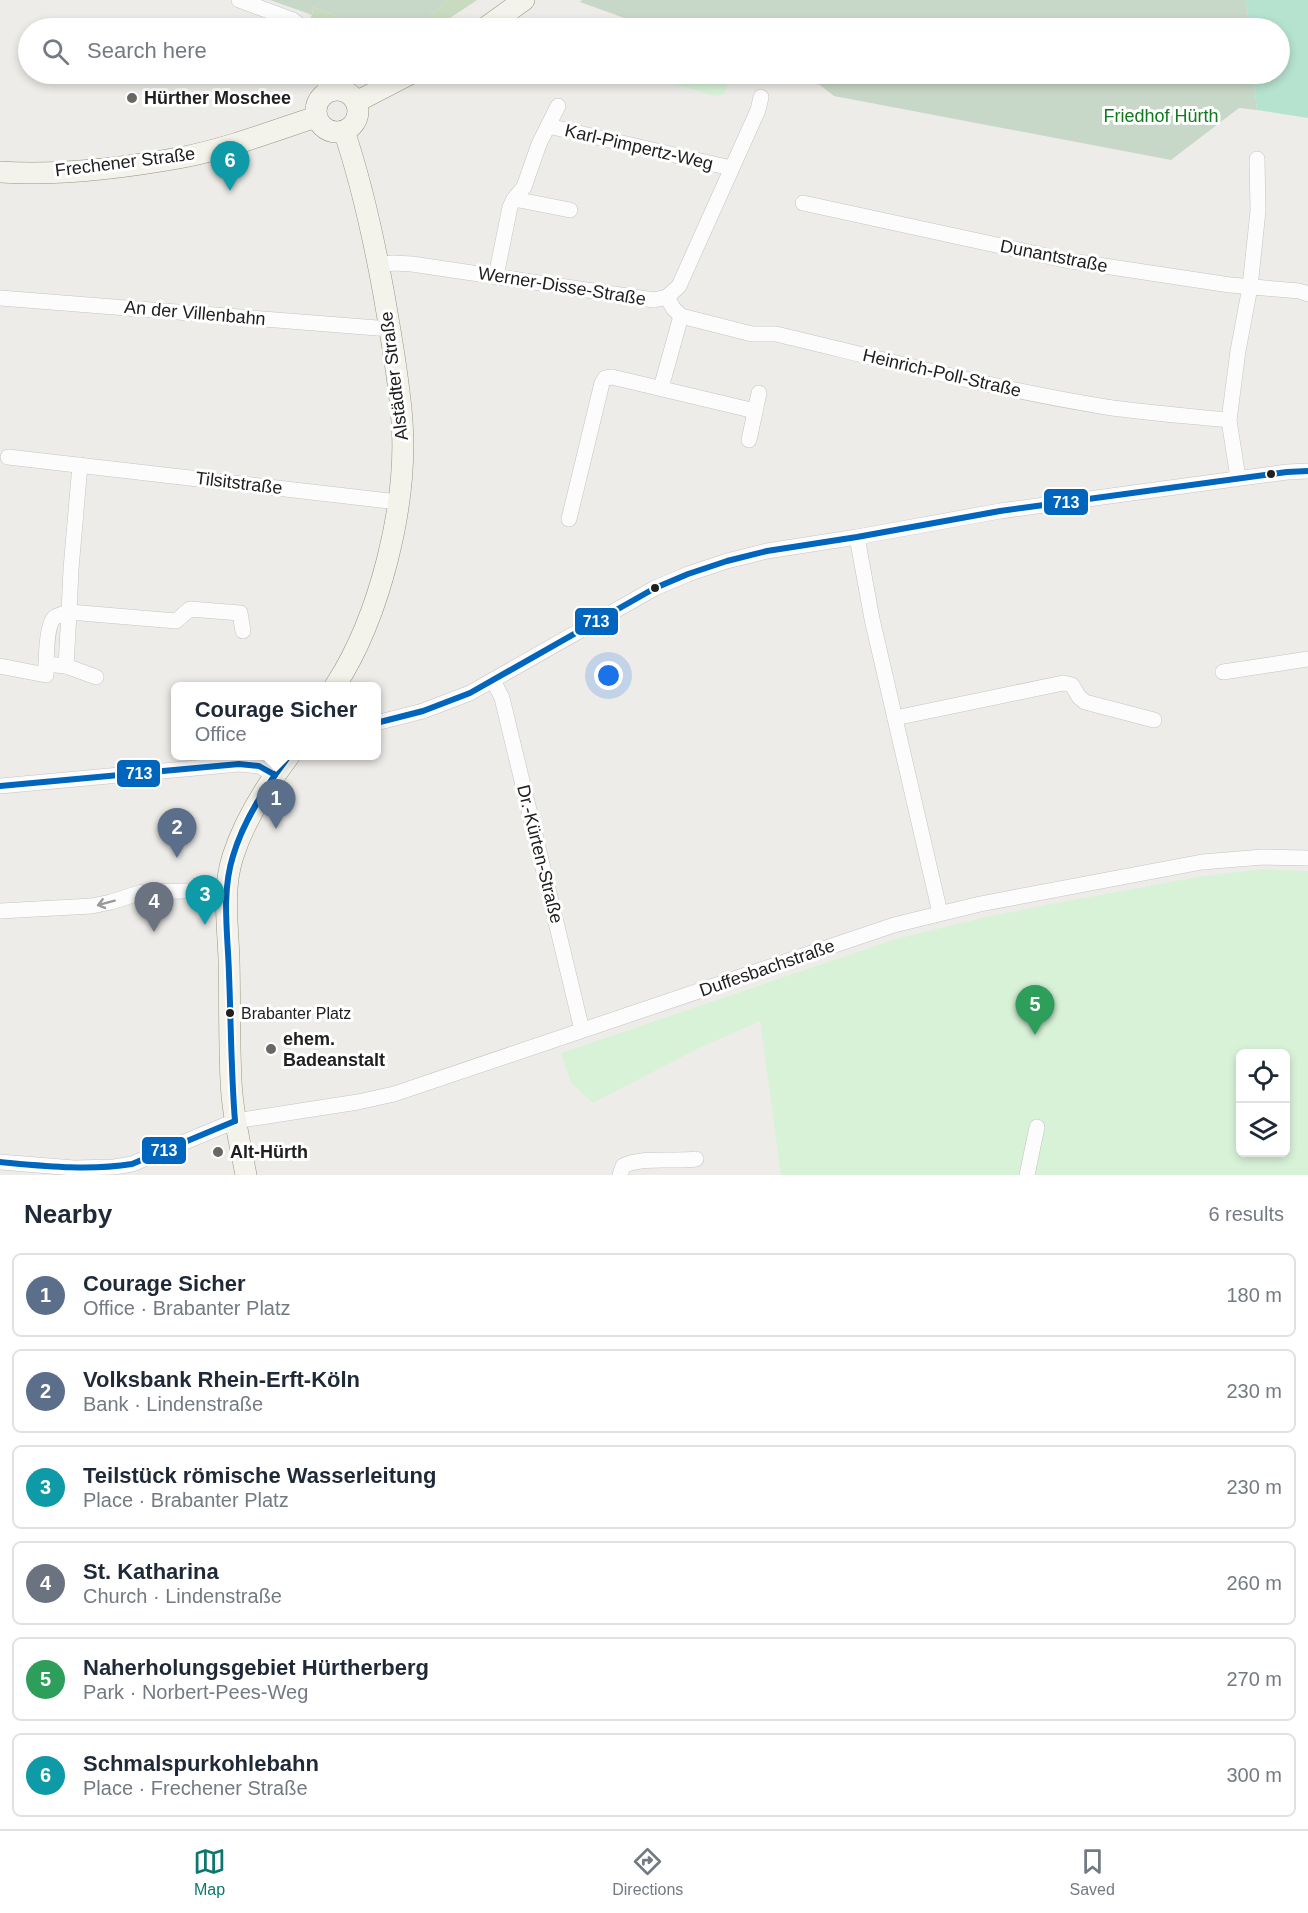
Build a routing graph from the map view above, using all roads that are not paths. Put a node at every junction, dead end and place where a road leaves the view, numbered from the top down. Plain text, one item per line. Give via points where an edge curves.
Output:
1 (239, 0) edge
2 (524, 0) edge
3 (288, 18) edge
4 (499, 18) edge
5 (326, 84) edge
6 (328, 84) edge
7 (391, 84) edge
8 (761, 97) dead end
9 (356, 102) junction
10 (558, 106) dead end
11 (316, 117) junction
12 (548, 126) junction
13 (344, 131) junction
14 (1257, 159) dead end
15 (731, 168) junction
16 (0, 172) edge
17 (514, 199) junction
18 (803, 203) dead end
19 (570, 210) dead end
20 (378, 265) junction
21 (496, 276) junction
22 (1250, 287) junction
23 (1308, 294) edge
24 (667, 297) junction
25 (0, 298) edge
26 (681, 316) junction
27 (390, 329) junction
28 (661, 388) junction
29 (759, 393) dead end
30 (755, 411) junction
31 (1229, 420) junction
32 (748, 440) dead end
33 (8, 457) dead end
34 (80, 465) junction
35 (1308, 471) edge
36 (1238, 478) junction
37 (398, 502) junction
38 (569, 519) dead end
39 (857, 537) junction
40 (69, 612) junction
41 (243, 631) dead end
42 (1308, 659) edge
43 (46, 664) junction
44 (0, 666) edge
45 (66, 666) junction
46 (1223, 672) dead end
47 (96, 677) dead end
48 (493, 680) junction
49 (338, 682) edge
50 (895, 718) junction
51 (1154, 720) dead end
52 (381, 722) edge
53 (286, 760) edge
54 (275, 775) junction
55 (0, 786) edge
56 (1308, 858) edge
57 (226, 890) junction
58 (0, 911) edge
59 (940, 913) junction
60 (582, 1030) junction
61 (235, 1121) junction
62 (1037, 1127) dead end
63 (696, 1159) dead end
64 (0, 1162) edge
65 (246, 1175) edge
66 (620, 1175) edge
67 (1027, 1175) edge

1 - 3 street
2 - 4 street
5 - 11 street
6 - 9 street
7 - 9 street
8 - 15 street, Werner-Disse-Straße
9 - 13 street via 355,123
10 - 12 street
11 - 13 street via 324,128
11 - 16 street, Frechener Straße via 184,156 55,172
12 - 15 street, Karl-Pimpertz-Weg
12 - 17 street via 524,188
13 - 20 street, Alstädter Straße
14 - 22 street via 1258,211
15 - 24 street, Werner-Disse-Straße via 679,286
17 - 19 street
17 - 21 street
18 - 22 street, Dunantstraße via 1065,260
20 - 21 street, Werner-Disse-Straße via 412,264
20 - 27 street, Alstädter Straße
21 - 24 street, Werner-Disse-Straße via 654,300
22 - 23 street, Dunantstraße
22 - 31 street
24 - 26 street
25 - 27 street, An der Villenbahn
26 - 28 street
26 - 31 street, Heinrich-Poll-Straße via 1038,394 1108,407
27 - 37 street, Alstädter Straße via 402,422
28 - 30 street
28 - 38 street via 605,378
29 - 30 street
30 - 32 street
31 - 36 street
33 - 34 street, Tilsitstraße
34 - 37 street, Tilsitstraße
34 - 40 street
35 - 36 street
36 - 39 street via 1000,510
37 - 49 street, Alstädter Straße via 375,605
39 - 48 street via 767,551 680,577 619,607
39 - 50 street
40 - 41 street via 176,621 190,609 240,613
40 - 43 street via 56,616 50,623
40 - 45 street
42 - 46 street
43 - 44 street via 46,675
43 - 45 street
45 - 47 street
48 - 52 street via 450,702
48 - 60 street, Dr.-Kürten-Straße via 502,698
50 - 51 street via 1063,683 1072,685 1085,702
50 - 59 street
53 - 54 street
54 - 55 street via 259,766 239,764
54 - 57 street via 244,827
56 - 59 street, Duffesbachstraße via 1202,862
57 -> 58 street via 142,892 92,906
57 - 61 street
59 - 60 street, Duffesbachstraße
60 - 61 street, Duffesbachstraße via 394,1094
61 - 64 street, Duffesbachstraße via 132,1164 46,1167
61 - 65 street
62 - 67 street
63 - 66 street via 630,1162 623,1166

